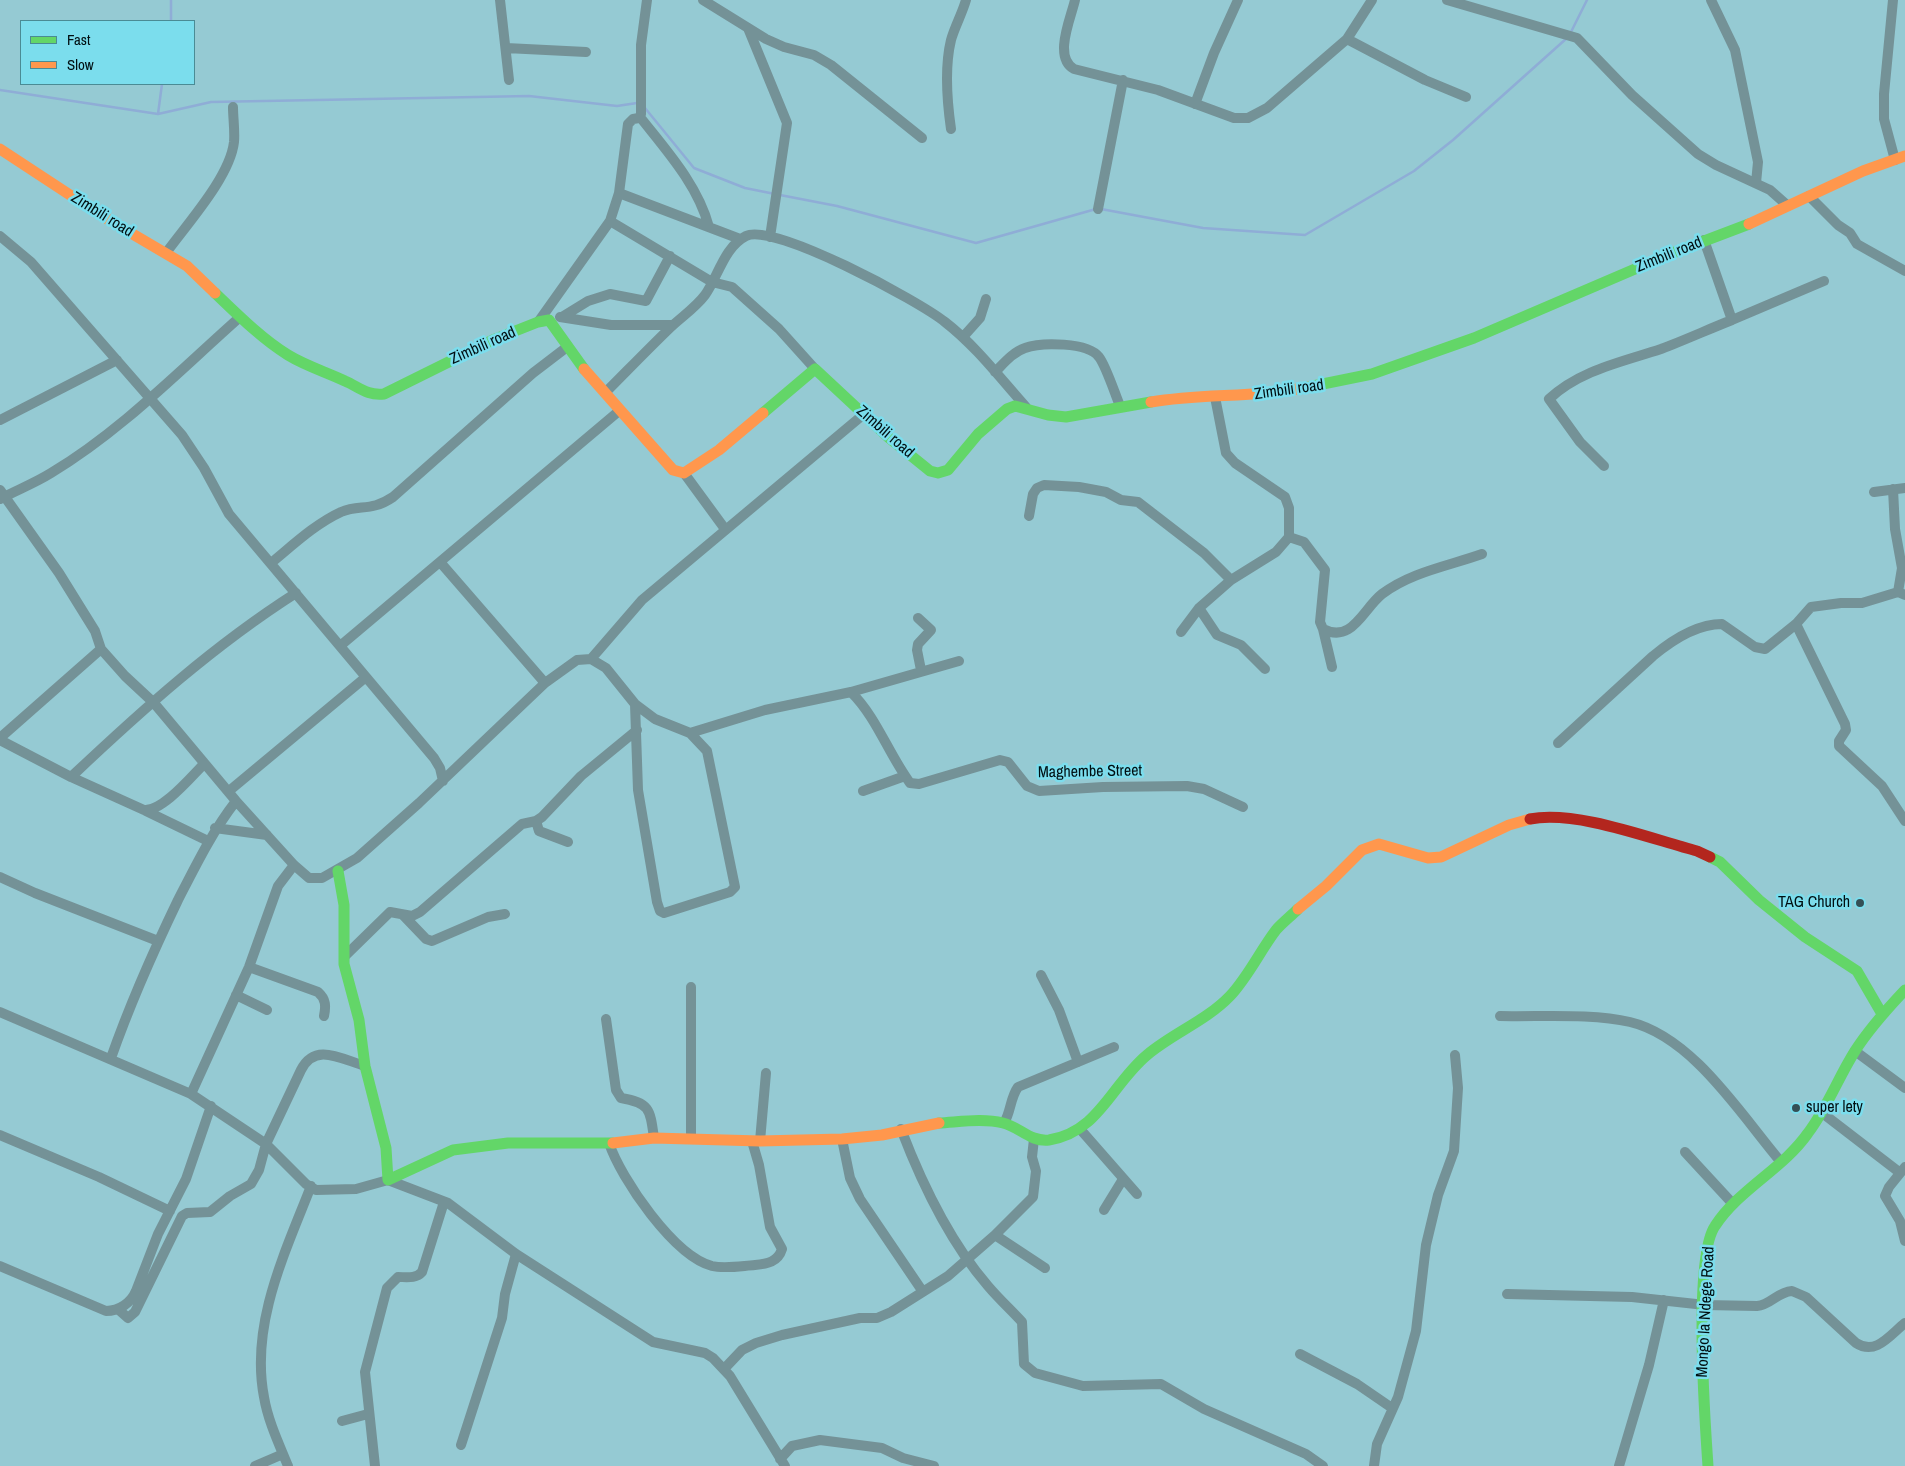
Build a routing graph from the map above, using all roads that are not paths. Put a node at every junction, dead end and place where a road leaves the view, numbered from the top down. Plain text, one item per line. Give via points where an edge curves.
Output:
1 (500, 0) edge
2 (647, 0) edge
3 (703, 0) edge
4 (966, 0) edge
5 (1076, 0) edge
6 (1238, 0) edge
7 (1372, 0) edge
8 (1447, 0) edge
9 (1711, 0) edge
10 (1893, 0) edge
11 (748, 28) junction
12 (1347, 39) junction
13 (506, 48) junction
14 (586, 52) dead end
15 (509, 80) dead end
16 (1123, 80) junction
17 (1466, 97) dead end
18 (1195, 104) junction
19 (232, 107) dead end
20 (640, 117) junction
21 (951, 129) dead end
22 (922, 138) dead end
23 (0, 149) edge
24 (1900, 158) edge
25 (1756, 183) junction
26 (619, 193) junction
27 (1810, 196) junction
28 (1788, 206) junction
29 (1098, 208) dead end
30 (610, 221) junction
31 (708, 227) junction
32 (0, 236) edge
33 (770, 237) junction
34 (740, 239) junction
35 (1704, 240) junction
36 (166, 253) junction
37 (670, 256) junction
38 (1905, 271) edge
39 (1824, 281) dead end
40 (712, 282) junction
41 (986, 299) dead end
42 (240, 317) junction
43 (562, 317) junction
44 (544, 320) junction
45 (1732, 320) junction
46 (673, 325) junction
47 (963, 337) junction
48 (567, 347) junction
49 (117, 360) junction
50 (815, 370) junction
51 (995, 372) junction
52 (605, 393) junction
53 (1215, 397) junction
54 (150, 398) junction
55 (1120, 406) junction
56 (1026, 407) junction
57 (619, 411) junction
58 (864, 414) junction
59 (0, 420) edge
60 (1604, 466) dead end
61 (684, 473) junction
62 (1905, 488) edge
63 (1893, 489) junction
64 (1874, 492) dead end
65 (1, 495) edge
66 (1029, 516) dead end
67 (725, 529) junction
68 (1289, 537) junction
69 (1482, 554) dead end
70 (440, 562) junction
71 (271, 563) junction
72 (1231, 580) junction
73 (296, 593) junction
74 (1901, 593) edge
75 (1199, 608) junction
76 (918, 618) dead end
77 (1796, 624) junction
78 (1323, 629) junction
79 (1181, 632) dead end
80 (340, 646) junction
81 (101, 649) junction
82 (591, 658) junction
83 (959, 661) dead end
84 (1332, 667) dead end
85 (1265, 669) dead end
86 (921, 670) junction
87 (366, 676) junction
88 (546, 683) junction
89 (851, 692) junction
90 (154, 703) junction
91 (635, 704) junction
92 (637, 730) junction
93 (690, 733) junction
94 (0, 739) edge
95 (1558, 743) dead end
96 (204, 764) junction
97 (905, 776) junction
98 (71, 777) junction
99 (443, 781) junction
100 (229, 791) junction
101 (864, 791) dead end
102 (236, 801) junction
103 (1243, 807) dead end
104 (146, 811) junction
105 (536, 821) junction
106 (1905, 821) edge
107 (215, 828) junction
108 (267, 835) junction
109 (208, 840) junction
110 (568, 842) dead end
111 (294, 865) junction
112 (338, 871) junction
113 (0, 877) edge
114 (505, 914) dead end
115 (404, 915) junction
116 (158, 941) junction
117 (344, 957) junction
118 (249, 967) junction
119 (1041, 976) dead end
120 (691, 987) dead end
121 (1905, 990) edge
122 (236, 994) junction
123 (267, 1010) dead end
124 (0, 1012) edge
125 (1882, 1014) junction
126 (324, 1016) dead end
127 (1500, 1016) dead end
128 (606, 1019) dead end
129 (1114, 1047) dead end
130 (1855, 1051) junction
131 (1454, 1055) dead end
132 (110, 1058) junction
133 (1078, 1062) junction
134 (365, 1066) junction
135 (766, 1073) dead end
136 (1905, 1088) edge
137 (191, 1094) junction
138 (211, 1106) junction
139 (1821, 1112) junction
140 (1004, 1123) junction
141 (901, 1129) junction
142 (1080, 1129) junction
143 (0, 1135) edge
144 (654, 1138) junction
145 (691, 1138) junction
146 (1034, 1138) junction
147 (842, 1139) junction
148 (756, 1141) junction
149 (609, 1143) junction
150 (266, 1144) junction
151 (1685, 1152) dead end
152 (1781, 1162) junction
153 (1902, 1170) edge
154 (1123, 1179) junction
155 (388, 1180) junction
156 (310, 1186) junction
157 (1137, 1194) dead end
158 (444, 1202) junction
159 (1733, 1204) junction
160 (1104, 1210) dead end
161 (170, 1211) junction
162 (996, 1235) junction
163 (1905, 1241) edge
164 (516, 1254) junction
165 (968, 1260) junction
166 (0, 1266) edge
167 (1046, 1268) dead end
168 (921, 1290) dead end
169 (1507, 1294) dead end
170 (1664, 1300) junction
171 (1705, 1305) junction
172 (119, 1310) junction
173 (1905, 1323) edge
174 (1300, 1354) dead end
175 (724, 1369) junction
176 (1392, 1408) junction
177 (368, 1414) junction
178 (342, 1421) dead end
179 (461, 1445) dead end
180 (283, 1454) junction
181 (783, 1463) edge
182 (255, 1466) edge
183 (288, 1466) edge
184 (375, 1466) edge
185 (934, 1466) edge
186 (1323, 1466) edge
187 (1374, 1466) edge
188 (1619, 1466) edge
189 (1708, 1466) edge

1 - 13 street
2 - 20 street via 641,45
3 - 11 street
4 - 21 street via 951,42 948,62
5 - 16 street via 1064,46 1068,65
6 - 18 street
7 - 12 street
8 - 25 street via 1578,38 1632,95 1687,144 1716,165
9 - 25 street via 1736,50 1758,162
10 - 24 street via 1884,119
11 - 22 street via 784,47 814,55 831,65
11 - 33 street via 787,123
12 - 17 street via 1425,80
12 - 18 street via 1282,97 1248,118 1234,118
13 - 14 street
13 - 15 street
16 - 18 street
16 - 29 street
19 - 36 street via 234,143 227,164
20 - 26 street via 628,124
20 - 31 street via 686,180
23 - 36 street, Zimbili road via 102,216
24 - 27 street, Zimbili road
25 - 28 street via 1776,193
26 - 30 street
26 - 31 street
27 - 28 street, Zimbili road
27 - 38 street via 1850,233 1857,244
28 - 35 street, Zimbili road
30 - 37 street
30 - 44 street via 567,277
31 - 34 street
32 - 49 street via 31,262
33 - 34 street via 757,234
33 - 47 street via 824,256 882,284 944,320
34 - 40 street via 718,268
35 - 45 street
35 - 53 street, Zimbili road via 1456,345 1372,374 1296,390
36 - 42 street, Zimbili road via 204,282
37 - 40 street
37 - 43 street via 646,301 610,294 588,301
39 - 45 street
40 - 46 street via 696,305
40 - 50 street via 732,287 779,329
41 - 47 street via 980,318
42 - 44 street, Zimbili road via 288,355 375,395 384,394
42 - 54 street
43 - 44 street
43 - 46 street via 611,326
44 - 48 street
45 - 60 street via 1583,376 1560,388 1549,399 1580,442
46 - 52 street
47 - 51 street
48 - 52 street
48 - 71 street via 532,372 393,497 381,505 344,511 328,519
49 - 54 street
49 - 59 street
50 - 58 street, Zimbili road
50 - 61 street via 786,390 717,452
51 - 55 street via 1025,348 1053,345 1086,347 1100,357
51 - 56 street
52 - 57 street
53 - 55 street, Zimbili road via 1185,396
53 - 68 street via 1226,453 1285,497 1289,508
54 - 65 street via 86,450 50,474
54 - 71 street via 188,443 229,514
55 - 56 street, Zimbili road via 1066,416 1048,416
56 - 58 street, Zimbili road via 1007,409 978,434 948,470 938,473 930,471
57 - 61 street via 673,470
57 - 70 street
58 - 67 street
61 - 67 street
62 - 63 street
63 - 64 street
63 - 74 street via 1895,529 1902,568
65 - 81 street via 59,572 95,631
66 - 72 street via 1033,494 1044,485 1079,487 1138,502 1204,553
67 - 82 street via 642,600
68 - 72 street via 1276,552
68 - 78 street via 1304,542 1324,570 1320,622
69 - 78 street via 1422,572 1402,582 1381,595 1361,618 1341,634
70 - 80 street
70 - 88 street
71 - 73 street
72 - 75 street
73 - 80 street
73 - 90 street via 224,642 181,676
74 - 77 street via 1862,603 1811,607
75 - 79 street
75 - 85 street via 1217,635 1241,645
76 - 86 street via 931,630 916,650
77 - 95 street via 1761,650 1722,624 1668,643
77 - 106 street via 1845,724 1846,730 1839,746 1882,786
78 - 84 street
80 - 87 street
81 - 90 street
81 - 94 street
82 - 88 street via 577,660
82 - 91 street via 606,668
83 - 86 street
86 - 89 street
87 - 99 street via 434,758
87 - 100 street
88 - 99 street
89 - 93 street via 765,710
89 - 97 street via 865,706
90 - 96 street
90 - 98 street
91 - 92 street
91 - 93 street via 655,719
92 - 93 street via 638,790 657,902 664,913 730,892 735,887 706,751
92 - 105 street via 581,776
94 - 98 street
96 - 100 street
96 - 104 street via 174,794 153,810
97 - 101 street
97 - 103 street, Maghembe Street via 910,783 918,784 1000,760 1008,762 1027,786 1039,791 1187,786
98 - 104 street
99 - 112 street
100 - 102 street
102 - 107 street
102 - 108 street
104 - 109 street
105 - 110 street via 539,831
105 - 115 street via 522,824 416,915
107 - 108 street
107 - 109 street
108 - 111 street
109 - 116 street
111 - 112 street via 308,878 322,878
111 - 118 street via 276,892
112 - 117 street via 344,905
113 - 116 street via 35,894
114 - 115 street via 432,941 426,939
115 - 117 street via 387,914
116 - 132 street
117 - 134 street via 359,1020
118 - 122 street
118 - 126 street via 318,992 326,1006
119 - 133 street via 1059,1010
120 - 145 street
121 - 125 street, Mongo la Ndege Road
122 - 123 street
122 - 137 street
124 - 132 street
125 - 130 street, Mongo la Ndege Road
125 - 142 street via 1858,971 1805,937 1758,900 1720,862 1697,851 1582,822 1552,817 1532,818 1441,857 1428,858 1379,844 1362,850 1277,929 1232,994 1213,1012 1132,1068 1096,1116
127 - 152 street via 1607,1019 1630,1022 1661,1034 1690,1056
128 - 144 street via 616,1090 621,1098 640,1101 645,1106
129 - 133 street
130 - 136 street
130 - 139 street, Mongo la Ndege Road
131 - 176 street via 1458,1088 1454,1151 1438,1195 1426,1245 1416,1331 1400,1391
132 - 137 street
133 - 140 street via 1018,1087
134 - 150 street via 323,1054 312,1056 300,1070
134 - 155 street via 386,1148
135 - 148 street
137 - 138 street
138 - 150 street
138 - 161 street via 186,1179
139 - 152 street, Mongo la Ndege Road via 1802,1142
139 - 153 street
140 - 141 street via 955,1121
140 - 146 street
141 - 147 street via 882,1135
141 - 165 street via 928,1194
142 - 146 street via 1047,1140
142 - 154 street
143 - 161 street
144 - 145 street
144 - 149 street
145 - 148 street
146 - 162 street via 1032,1157 1036,1171 1033,1197
147 - 148 street
147 - 168 street via 850,1178 860,1199
148 - 149 street via 766,1212 782,1249 774,1261 738,1267 712,1266 665,1233 621,1171
149 - 155 street via 508,1143 454,1150 430,1158
150 - 156 street
150 - 172 street via 259,1170 251,1184 210,1212 187,1212 182,1216 135,1312 128,1318
151 - 159 street
152 - 159 street, Mongo la Ndege Road
153 - 163 street via 1885,1196 1900,1221
154 - 157 street
154 - 160 street
155 - 156 street via 356,1189 328,1191
155 - 158 street
156 - 180 street via 265,1316 262,1388 267,1412
158 - 164 street
158 - 177 street via 422,1272 419,1276 398,1277 387,1288 365,1372
159 - 171 street, Mongo la Ndege Road via 1714,1227 1708,1241
161 - 172 street via 134,1295
162 - 165 street
162 - 167 street
164 - 175 street via 653,1342 705,1353
164 - 179 street via 504,1294 502,1318
165 - 175 street via 892,1312 877,1318 860,1318 756,1343 742,1350
165 - 186 street via 987,1286 1022,1322 1024,1364 1035,1373 1083,1386 1161,1384 1231,1423 1306,1454
166 - 172 street via 106,1311
169 - 170 street
170 - 171 street
170 - 188 street via 1649,1365
171 - 173 street via 1764,1305 1792,1291 1806,1297 1864,1348 1879,1345
171 - 189 street, Mongo la Ndege Road via 1703,1399
174 - 176 street via 1357,1384
175 - 181 street
176 - 187 street via 1377,1444
177 - 178 street
177 - 184 street
180 - 182 street
180 - 183 street
181 - 185 street via 792,1446 820,1440 882,1448 903,1458

